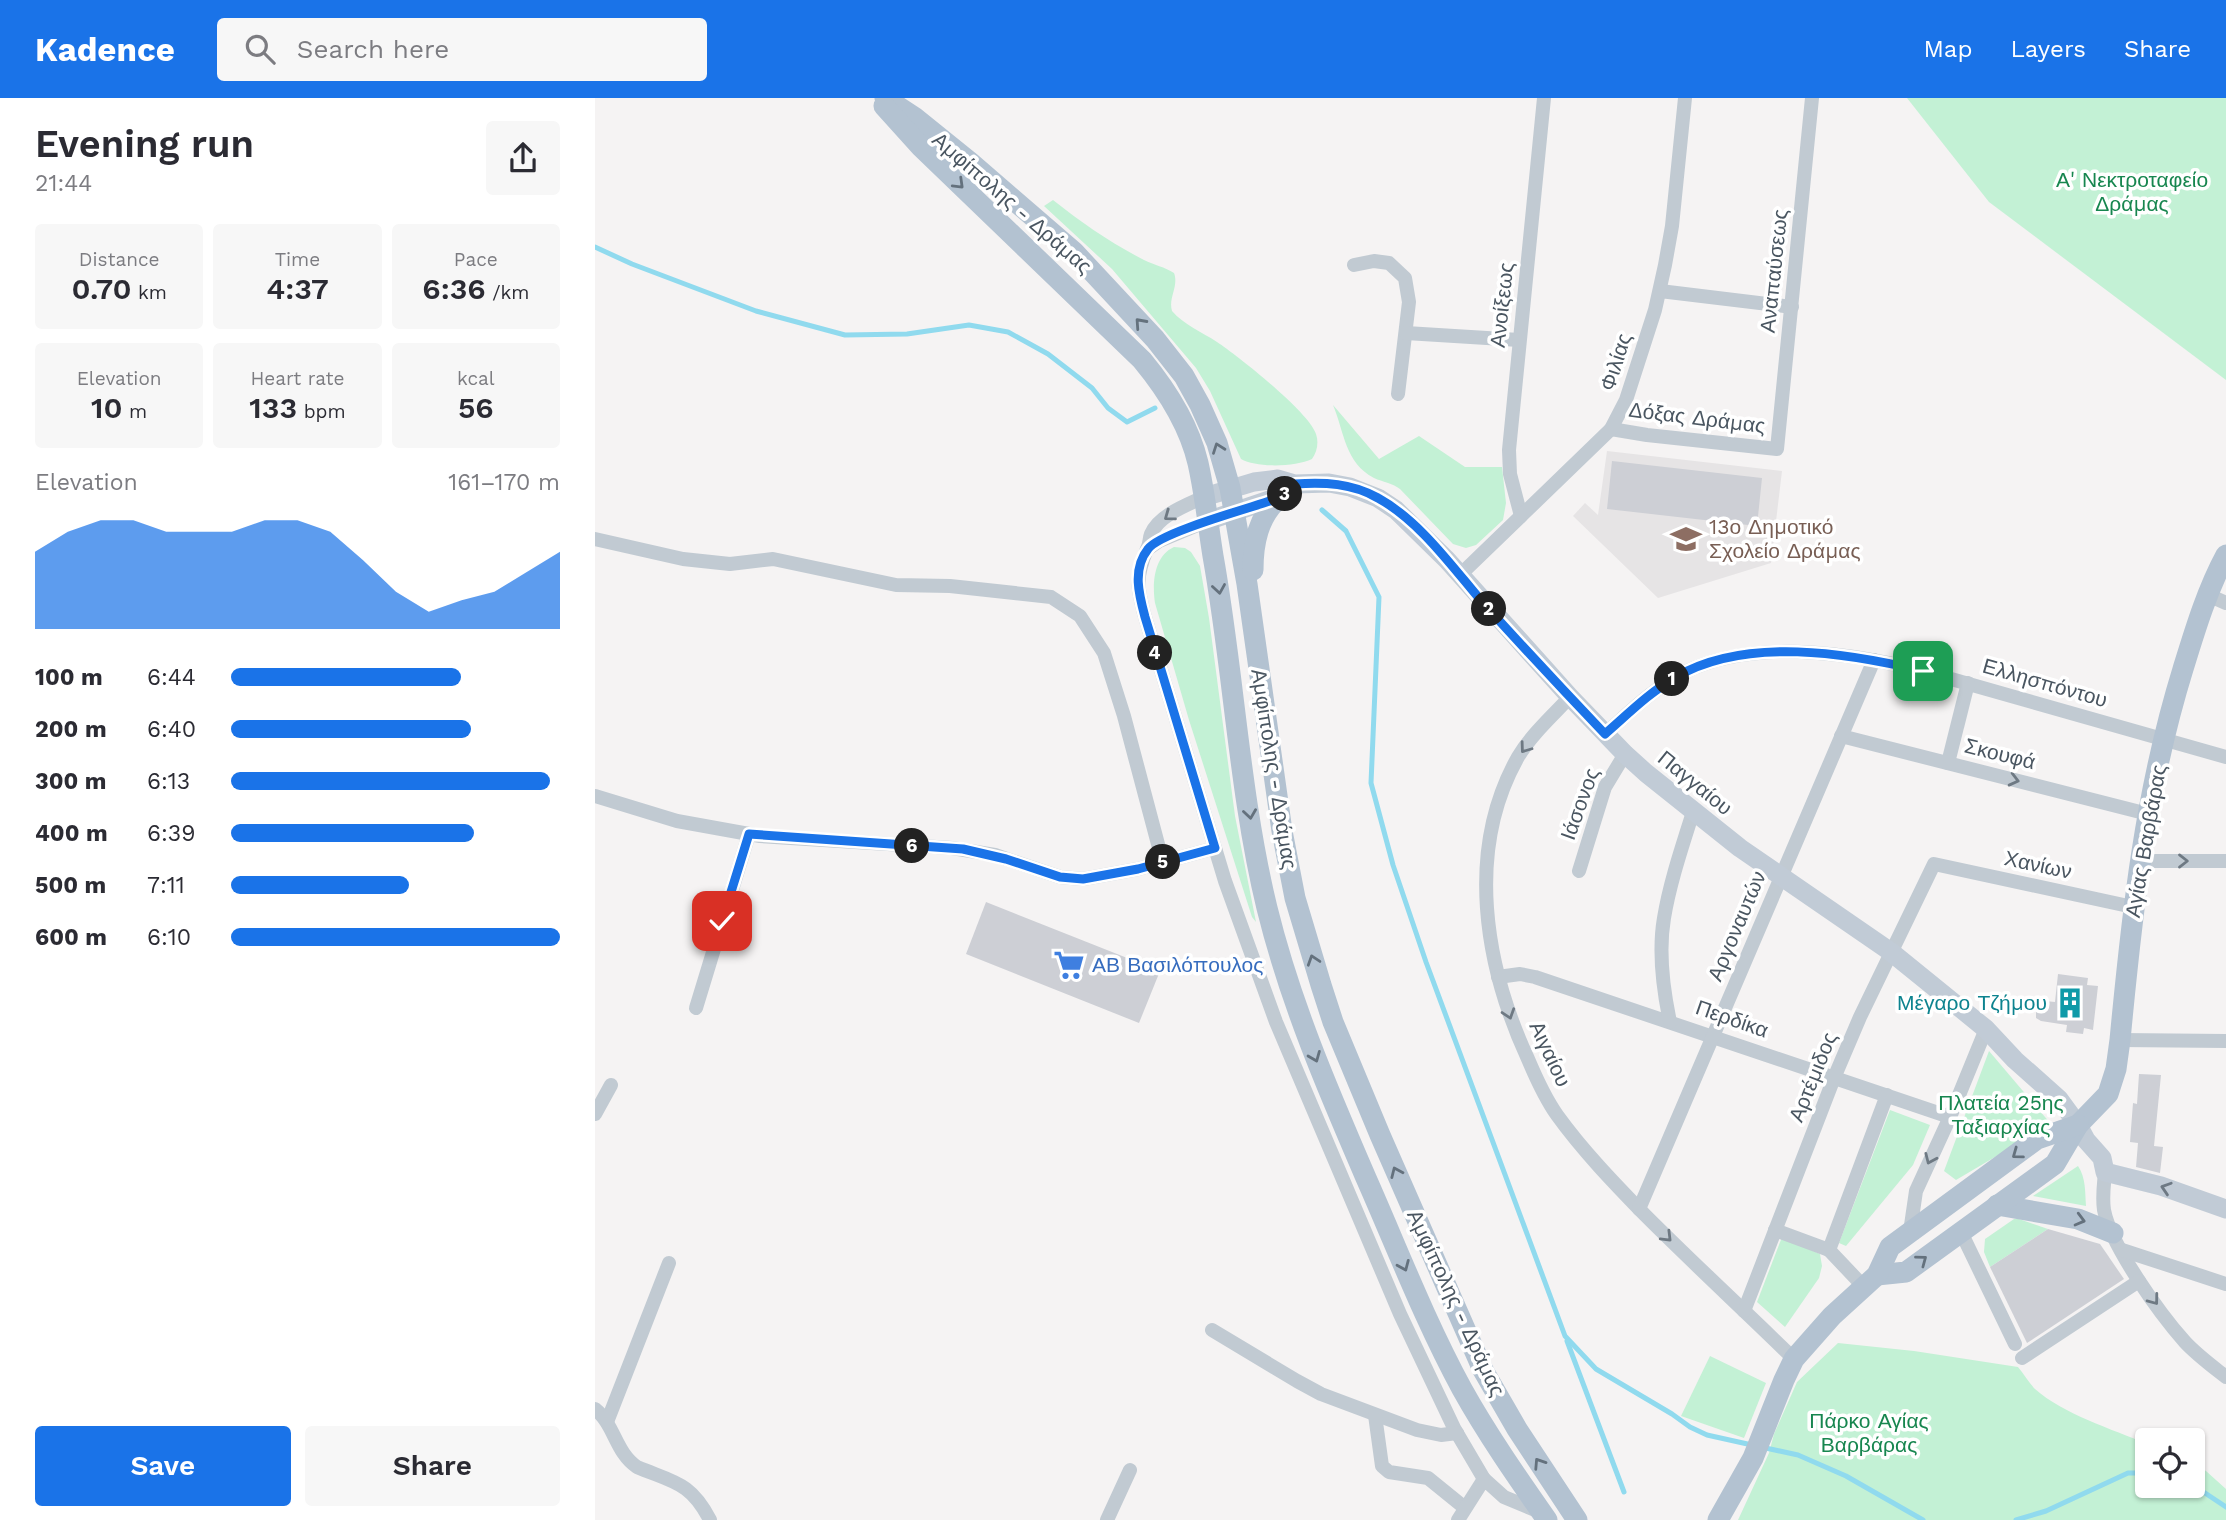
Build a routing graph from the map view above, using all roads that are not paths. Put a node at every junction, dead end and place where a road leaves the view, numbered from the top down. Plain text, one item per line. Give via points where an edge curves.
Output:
1 (882, 98) edge
2 (1543, 98) edge
3 (1685, 98) edge
4 (1812, 98) edge
5 (1354, 265) dead end
6 (1660, 291) junction
7 (1792, 307) junction
8 (1406, 333) junction
9 (1519, 340) junction
10 (1398, 394) dead end
11 (1611, 429) junction
12 (1777, 449) joint
13 (1230, 488) junction
14 (1287, 491) junction
15 (1204, 497) junction
16 (1235, 512) junction
17 (1521, 516) junction
18 (1207, 522) junction
19 (595, 539) edge
20 (1149, 548) junction
21 (2226, 555) edge
22 (1460, 575) junction
23 (2217, 599) edge
24 (1874, 660) junction
25 (1260, 681) junction
26 (1968, 683) junction
27 (1570, 697) junction
28 (1605, 734) junction
29 (1841, 736) junction
30 (2164, 738) junction
31 (1625, 754) junction
32 (2226, 757) edge
33 (1948, 763) junction
34 (595, 796) edge
35 (1693, 812) junction
36 (2148, 814) junction
37 (749, 834) junction
38 (1215, 848) junction
39 (2139, 861) junction
40 (2226, 861) edge
41 (1163, 863) junction
42 (1934, 864) joint
43 (1579, 871) dead end
44 (1781, 876) junction
45 (2133, 907) junction
46 (1891, 952) junction
47 (1498, 977) junction
48 (696, 1008) dead end
49 (1669, 1023) junction
50 (1986, 1029) junction
51 (1713, 1037) junction
52 (2120, 1040) junction
53 (2226, 1041) edge
54 (1835, 1078) junction
55 (611, 1085) dead end
56 (1887, 1095) junction
57 (595, 1114) edge
58 (1950, 1116) junction
59 (2078, 1125) junction
60 (2105, 1172) junction
61 (1997, 1205) junction
62 (1639, 1209) junction
63 (2226, 1209) edge
64 (1775, 1230) junction
65 (1961, 1231) junction
66 (1910, 1232) junction
67 (2117, 1242) junction
68 (1829, 1250) junction
69 (669, 1263) dead end
70 (1870, 1281) junction
71 (2139, 1281) junction
72 (2226, 1284) edge
73 (1744, 1311) junction
74 (1212, 1329) dead end
75 (1794, 1359) junction
76 (2226, 1377) edge
77 (595, 1409) edge
78 (1375, 1415) junction
79 (607, 1422) junction
80 (1457, 1433) junction
81 (1130, 1470) dead end
82 (1484, 1479) junction
83 (1461, 1514) edge
84 (1544, 1516) edge
85 (710, 1520) edge
86 (1107, 1520) edge
87 (1577, 1520) edge
88 (1718, 1520) edge

13 -> 1 main road, Αμφίπολης - Δράμας via 1200,405 1184,376 1140,323 1059,238 914,117
1 -> 15 main road, Αμφίπολης - Δράμας via 921,147 1142,360 1164,388 1194,448
2 - 9 street, Ανοίξεως
3 - 6 street, Φιλίας via 1672,226
4 - 7 street, Αναπαύσεως
5 - 8 street via 1389,263 1405,278 1409,302
6 - 7 street
6 - 11 street, Φιλίας via 1626,400
7 - 12 street, Αναπαύσεως
8 - 9 street
8 - 10 street
9 - 17 street, Ανοίξεως via 1509,464
11 - 12 street, Δόξας Δράμας
11 - 17 street, Φιλίας
13 - 14 main road via 1274,479
13 - 15 main road
13 - 16 main road, Αμφίπολης - Δράμας
14 - 16 main road
14 - 22 main road, Παγγαίου via 1329,483 1383,501 1406,518
14 - 25 main road via 1259,526 1253,557
15 - 18 main road, Αμφίπολης - Δράμας
15 -> 20 street via 1157,525
16 - 18 main road
16 - 25 main road, Αμφίπολης - Δράμας
17 - 22 street, Φιλίας
18 - 20 street
18 -> 84 main road, Αμφίπολης - Δράμας via 1256,854 1290,990 1444,1355 1471,1406
19 - 41 street via 683,559 730,564 773,559 896,585 1051,597 1080,616 1104,653
20 - 38 street via 1138,572 1141,602
21 - 23 main road, Αγίας Βαρβάρας
22 - 27 main road, Παγγαίου
23 - 30 main road, Αγίας Βαρβάρας via 2193,635
24 - 26 street, Ελλησπόντου
24 - 28 street, Ελλησπόντου via 1784,652 1711,662 1674,678
24 - 29 street, Αργοναυτών
87 -> 25 main road, Αμφίπολης - Δράμας via 1483,1370 1333,1022 1289,871
26 - 30 street, Ελλησπόντου
26 - 33 street
27 - 28 main road, Παγγαίου
27 -> 47 street, Αιγαίου via 1518,756 1494,814 1486,894
28 - 31 main road, Παγγαίου
29 - 33 street, Σκουφά
29 - 44 street, Αργοναυτών
30 - 32 street, Ελλησπόντου
30 - 36 main road, Αγίας Βαρβάρας
31 - 35 main road, Παγγαίου
31 - 43 street, Ιάσονος via 1605,787
33 -> 36 street, Σκουφά
34 - 37 street via 651,814
35 - 44 main road, Παγγαίου
35 - 49 street via 1664,919 1662,959
36 - 39 main road, Αγίας Βαρβάρας
37 - 41 street via 963,849 1070,878
37 - 48 street
38 - 41 street
38 - 80 street via 1294,1067 1394,1301
39 -> 40 street
39 - 45 main road, Αγίας Βαρβάρας
42 - 45 street, Χανίων
42 - 46 street, Αρτέμιδος
44 - 46 main road, Παγγαίου
44 - 51 street, Αργοναυτών
45 - 52 main road, Αγίας Βαρβάρας
46 - 50 main road, Παγγαίου
46 - 54 street, Αρτέμιδος
47 - 49 street, Περδίκα via 1535,977
47 -> 62 street, Αιγαίου via 1513,1027 1556,1114
49 - 51 street, Περδίκα
50 - 58 street
50 - 59 main road, Παγγαίου via 2059,1099
51 - 54 street, Περδίκα
51 - 62 street, Αργοναυτών
52 - 53 street
52 - 59 main road, Αγίας Βαρβάρας via 2108,1094
54 - 56 street, Περδίκα
54 - 64 street, Αρτέμιδος
55 - 57 street
56 - 58 street, Περδίκα
56 - 68 street
58 -> 66 street via 1916,1191
59 - 60 main road via 2102,1158
59 - 61 main road via 2055,1164
59 -> 66 main road via 2037,1139
63 -> 60 main road
60 - 67 street via 2104,1209
61 - 65 main road
61 -> 67 main road via 2078,1219
62 -> 73 street, Αιγαίου
64 - 68 street
64 - 73 street, Αρτέμιδος
70 -> 65 main road via 1906,1272
65 - 71 street via 2018,1351
66 - 70 main road via 1890,1247
67 - 71 street
67 - 72 street
68 - 70 street
69 - 79 street
70 - 75 main road
71 -> 76 street via 2184,1341
73 - 75 street, Αιγαίου
74 - 78 street via 1307,1387
75 - 88 main road via 1757,1449
77 - 79 street
78 - 80 street via 1425,1432
78 - 83 street via 1382,1466 1389,1472 1428,1478
79 - 85 street via 630,1462 686,1487
80 - 82 street
81 - 86 street
82 - 83 street
82 - 84 street via 1504,1496

